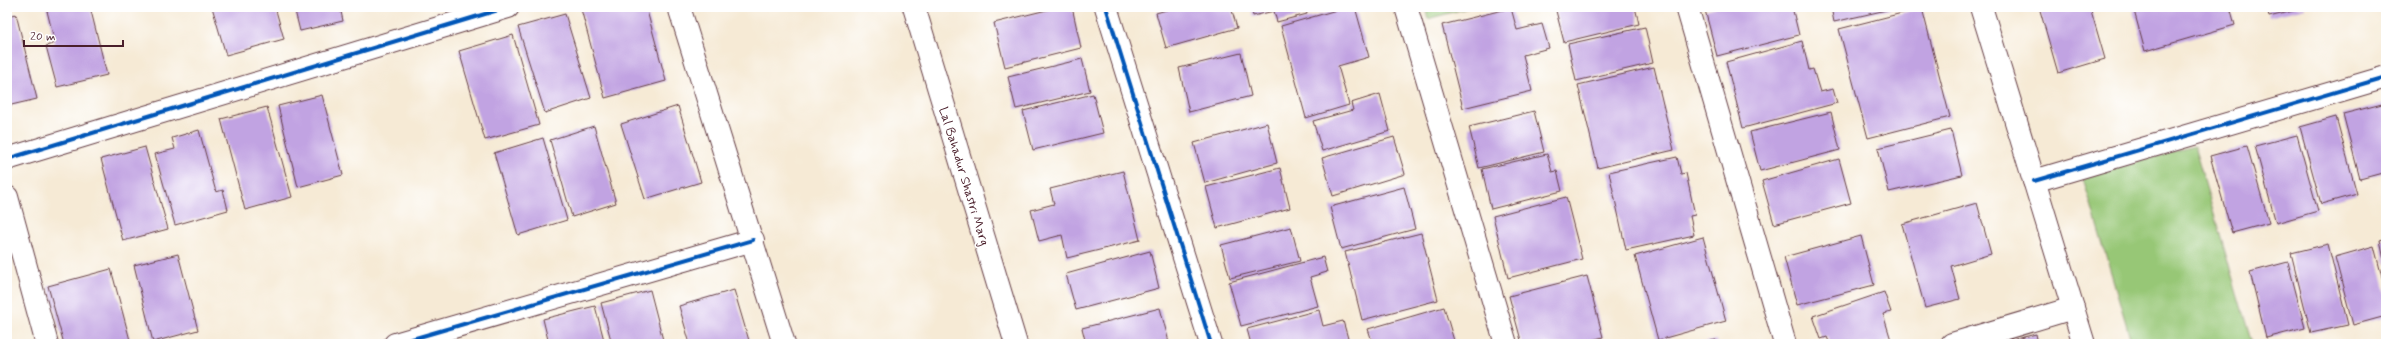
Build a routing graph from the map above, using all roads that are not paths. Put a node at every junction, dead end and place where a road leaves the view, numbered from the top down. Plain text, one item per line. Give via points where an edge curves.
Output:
1 (508, 7) edge
2 (679, 7) edge
3 (914, 7) edge
4 (1106, 7) edge
5 (1406, 7) edge
6 (1687, 7) edge
7 (1981, 7) edge
8 (2386, 78) edge
9 (7, 160) edge
10 (2034, 181) junction
11 (7, 196) edge
12 (753, 240) junction
13 (2073, 308) junction
14 (47, 344) edge
15 (395, 344) edge
16 (784, 344) edge
17 (1016, 344) edge
18 (1211, 344) edge
19 (1506, 344) edge
20 (1785, 344) edge
21 (1952, 344) edge
22 (2084, 344) edge

1 - 9 street
2 - 12 street
3 - 17 street, Lal Bahadur Shastri Marg
4 - 18 street
5 - 19 street
6 - 20 street
7 - 10 street
8 - 10 street
10 - 13 street
11 - 14 street
12 - 15 street
12 - 16 street
13 - 21 street
13 - 22 street

